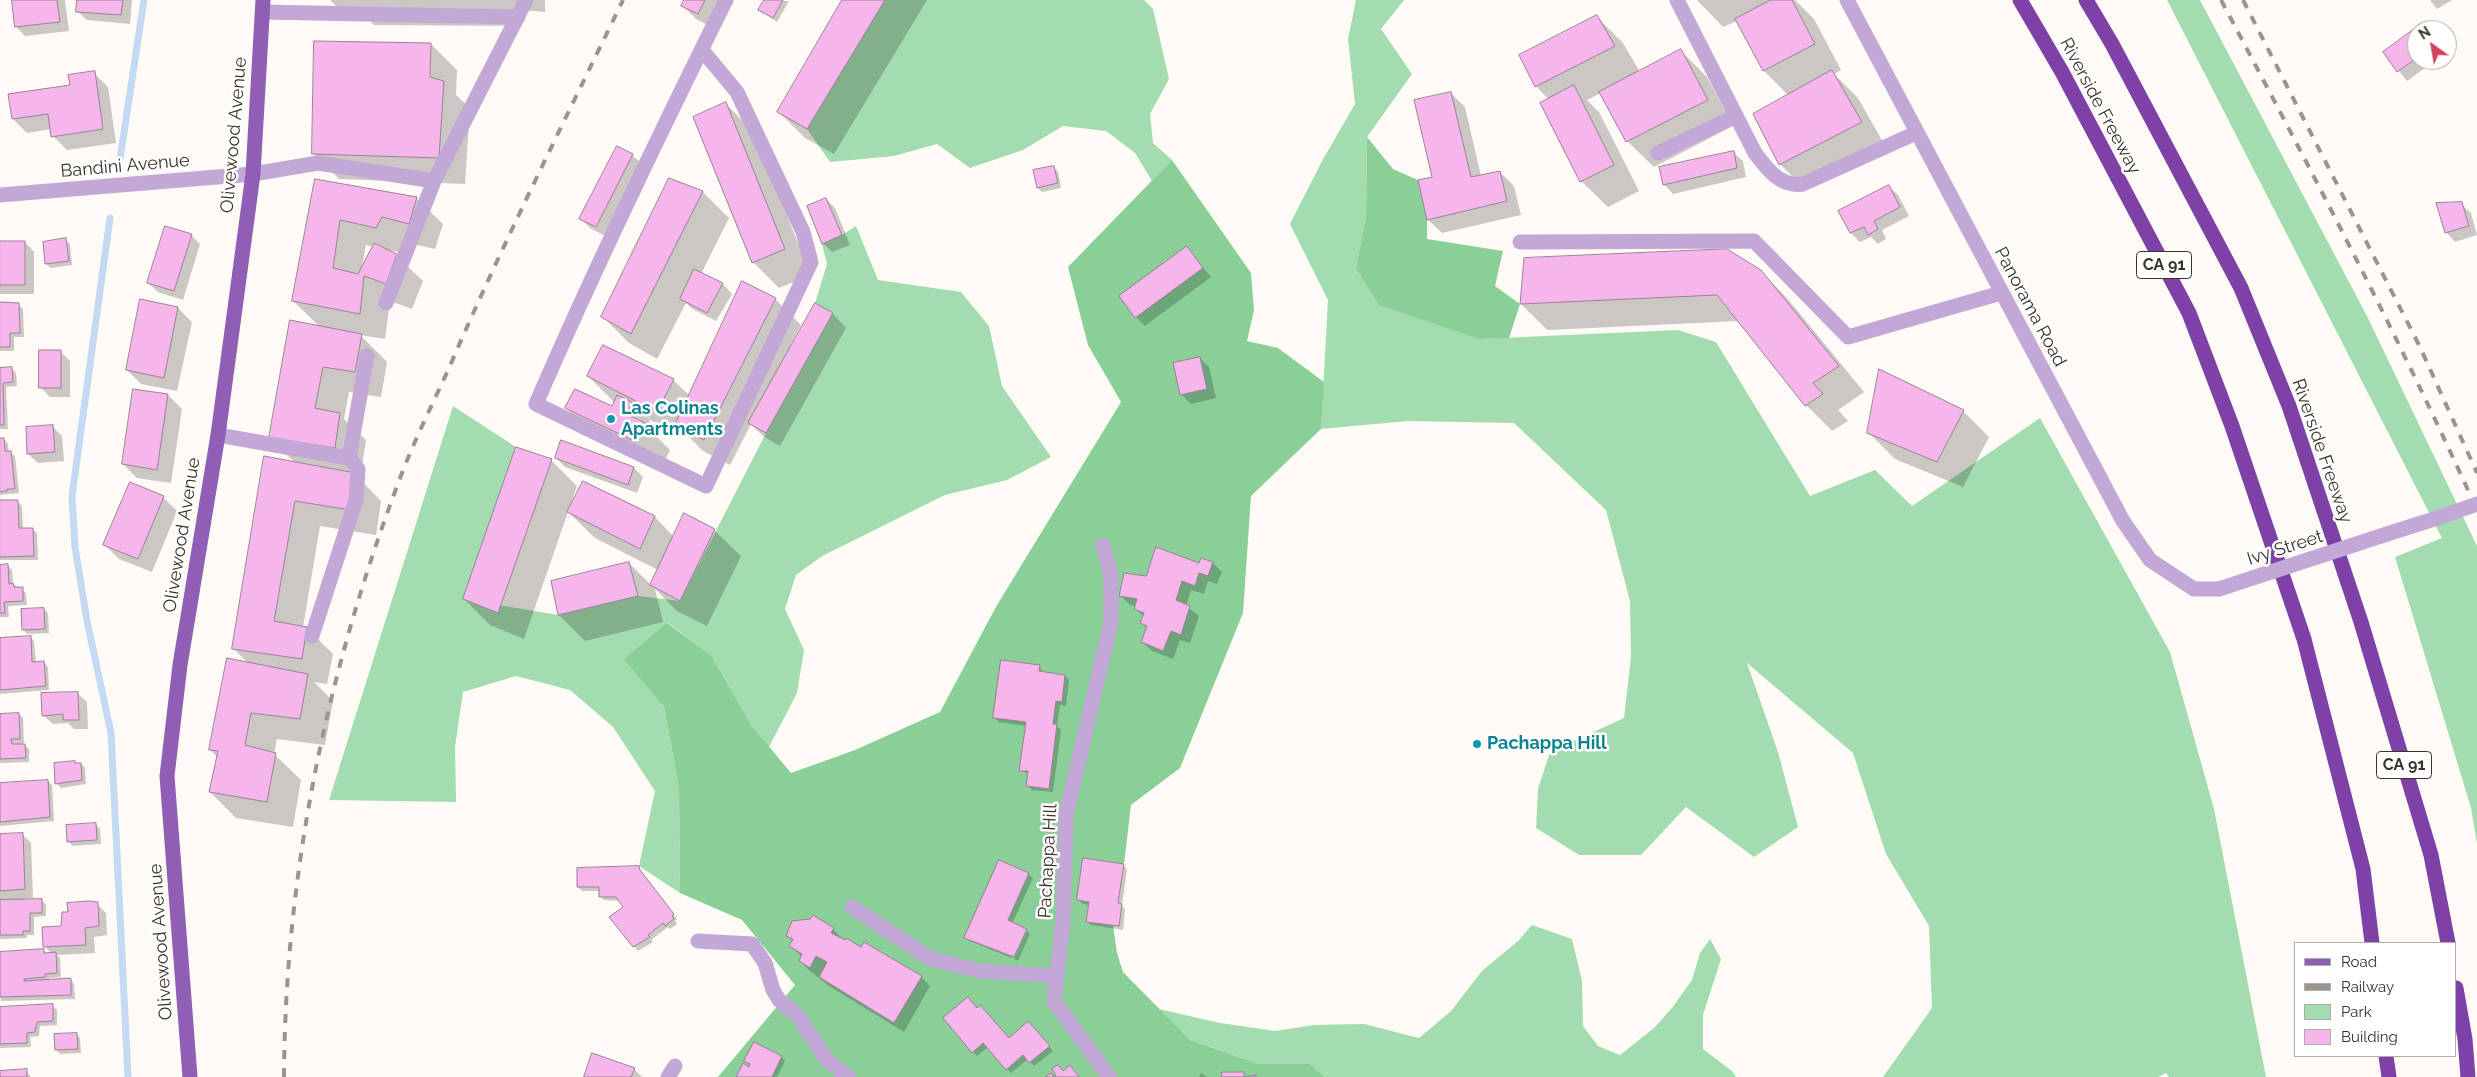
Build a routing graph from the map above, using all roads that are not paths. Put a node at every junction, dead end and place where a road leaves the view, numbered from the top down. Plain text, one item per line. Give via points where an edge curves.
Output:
1 (526, 0) edge
2 (726, 0) edge
3 (1676, 0) edge
4 (1847, 0) edge
5 (2020, 0) edge
6 (2086, 0) edge
7 (263, 6) edge
8 (518, 17) junction
9 (702, 50) junction
10 (1736, 116) junction
11 (1916, 133) junction
12 (1658, 153) dead end
13 (253, 174) junction
14 (434, 181) junction
15 (0, 195) edge
16 (1520, 242) dead end
17 (2001, 293) junction
18 (386, 303) dead end
19 (367, 356) dead end
20 (218, 435) junction
21 (349, 458) junction
22 (2477, 504) edge
23 (1103, 545) dead end
24 (2219, 589) joint
25 (312, 636) dead end
26 (852, 906) dead end
27 (698, 941) dead end
28 (2372, 942) edge
29 (2448, 942) edge
30 (1057, 976) junction
31 (2457, 994) edge
32 (2386, 1057) edge
33 (190, 1077) edge
34 (848, 1077) edge
35 (1109, 1077) edge
36 (2389, 1077) edge
37 (2468, 1077) edge

1 - 8 street
2 - 9 street
3 - 10 street
4 - 11 street, Panorama Road
5 - 28 highway, Riverside Freeway / CA 91 via 2062,72 2189,313 2232,426 2304,638 2363,869
6 - 29 highway, Riverside Freeway / CA 91 via 2241,288 2289,406 2361,622 2431,854
7 - 8 street
7 - 13 main road, Olivewood Avenue
8 - 14 street
9 - 9 street via 737,92 804,232 812,262 706,486 536,404 572,321
10 - 11 street via 1755,153 1770,172 1796,185
10 - 12 street
11 - 17 street, Panorama Road
13 - 14 street, Bandini Avenue via 318,163
13 - 15 street, Bandini Avenue
13 - 20 main road, Olivewood Avenue
14 - 18 street
16 - 17 street via 1754,240 1848,337
17 - 24 street, Panorama Road via 2123,520 2150,560 2194,589
19 - 21 street
20 - 21 street
20 - 33 main road, Olivewood Avenue via 180,665 167,776
21 - 25 street via 358,469 356,500
22 - 24 street, Ivy Street, bridge
23 - 30 street, Pachappa Hill via 1111,576 1111,622 1066,814 1063,922
26 - 30 street via 931,959 980,971
27 - 34 street via 752,944 765,963 779,1000 798,1016 826,1059
30 - 35 street, Pachappa Hill via 1054,1001
31 - 37 highway
32 - 36 highway

